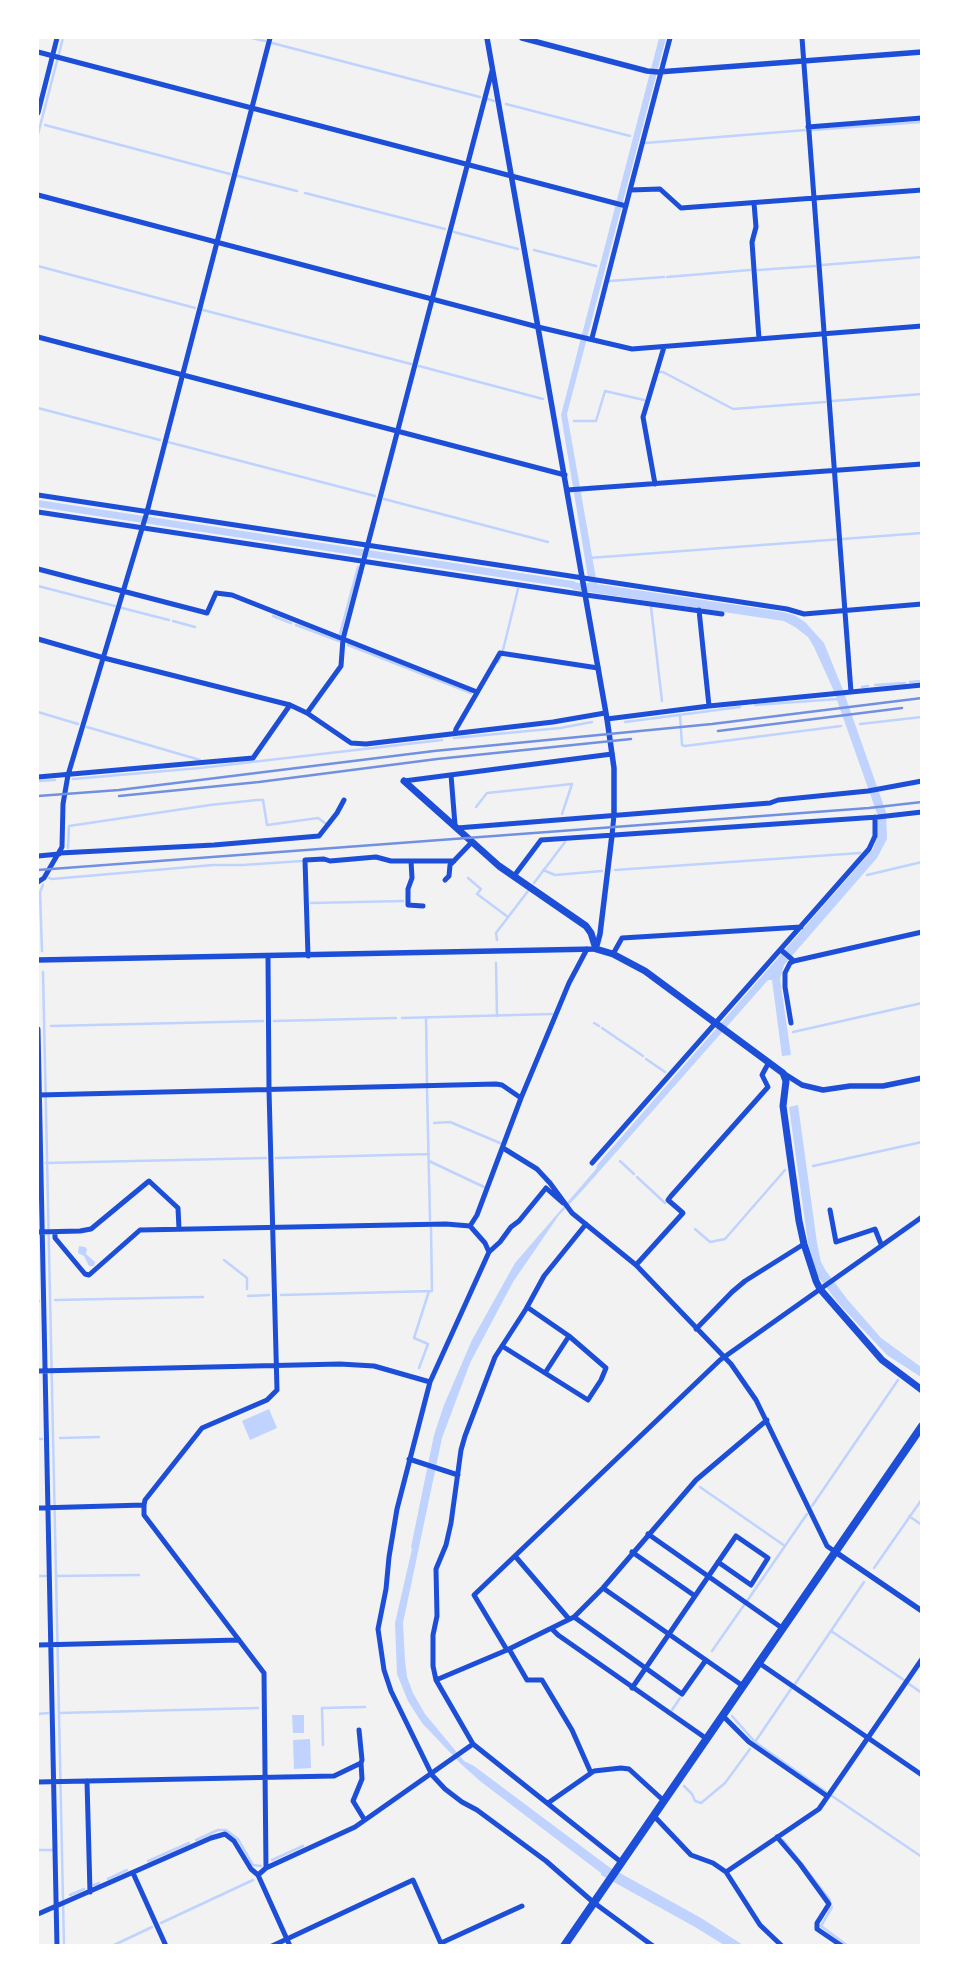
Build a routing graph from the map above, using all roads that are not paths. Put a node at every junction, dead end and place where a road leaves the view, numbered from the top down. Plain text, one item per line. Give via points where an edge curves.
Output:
1 (57, 38) edge
2 (270, 38) edge
3 (487, 38) edge
4 (522, 38) edge
5 (670, 38) edge
6 (802, 38) edge
7 (38, 52) edge
8 (922, 52) edge
9 (56, 57) junction
10 (804, 61) junction
11 (493, 68) junction
12 (659, 72) junction
13 (251, 108) junction
14 (38, 113) edge
15 (922, 118) edge
16 (808, 127) junction
17 (468, 165) junction
18 (513, 177) junction
19 (630, 190) junction
20 (922, 190) edge
21 (38, 195) edge
22 (814, 198) junction
23 (754, 203) junction
24 (625, 206) junction
25 (216, 242) junction
26 (432, 299) junction
27 (922, 326) edge
28 (538, 327) junction
29 (824, 334) junction
30 (38, 337) edge
31 (590, 338) junction
32 (759, 339) junction
33 (664, 347) junction
34 (182, 375) junction
35 (397, 431) junction
36 (922, 464) edge
37 (835, 471) junction
38 (565, 475) junction
39 (655, 484) junction
40 (570, 490) junction
41 (38, 496) edge
42 (38, 512) edge
43 (146, 513) junction
44 (142, 526) junction
45 (368, 546) junction
46 (364, 560) junction
47 (38, 569) edge
48 (584, 580) junction
49 (122, 591) junction
50 (585, 594) junction
51 (922, 604) edge
52 (699, 610) junction
53 (846, 611) junction
54 (722, 614) dead end
55 (38, 638) edge
56 (343, 639) junction
57 (104, 658) junction
58 (598, 668) junction
59 (922, 685) edge
60 (477, 692) junction
61 (849, 692) junction
62 (290, 705) junction
63 (709, 706) junction
64 (307, 713) junction
65 (606, 716) junction
66 (455, 733) junction
67 (612, 754) junction
68 (68, 775) junction
69 (451, 775) junction
70 (38, 777) edge
71 (404, 781) joint
72 (922, 781) edge
73 (344, 800) dead end
74 (922, 812) edge
75 (614, 815) junction
76 (876, 817) junction
77 (456, 826) junction
78 (612, 835) junction
79 (471, 843) junction
80 (59, 854) junction
81 (38, 856) edge
82 (411, 861) junction
83 (454, 861) junction
84 (514, 876) junction
85 (444, 880) dead end
86 (38, 882) edge
87 (423, 906) dead end
88 (801, 927) junction
89 (922, 932) edge
90 (587, 949) junction
91 (596, 949) junction
92 (782, 950) junction
93 (613, 954) junction
94 (308, 956) junction
95 (268, 957) junction
96 (38, 960) edge
97 (792, 960) junction
98 (716, 1023) junction
99 (791, 1023) dead end
100 (38, 1029) edge
101 (769, 1062) junction
102 (784, 1073) junction
103 (922, 1078) edge
104 (269, 1090) junction
105 (40, 1095) junction
106 (521, 1098) junction
107 (503, 1148) junction
108 (592, 1164) dead end
109 (563, 1203) junction
110 (830, 1210) dead end
111 (922, 1217) edge
112 (586, 1224) junction
113 (273, 1226) junction
114 (470, 1226) junction
115 (179, 1229) junction
116 (42, 1232) edge
117 (53, 1232) junction
118 (804, 1244) junction
119 (881, 1244) junction
120 (489, 1252) junction
121 (636, 1266) junction
122 (822, 1288) junction
123 (527, 1307) junction
124 (696, 1329) junction
125 (569, 1336) junction
126 (502, 1346) junction
127 (724, 1358) junction
128 (276, 1365) junction
129 (38, 1370) edge
130 (47, 1370) junction
131 (545, 1373) junction
132 (430, 1382) junction
133 (922, 1390) edge
134 (767, 1420) junction
135 (922, 1426) edge
136 (409, 1459) junction
137 (458, 1475) junction
138 (144, 1505) junction
139 (38, 1508) edge
140 (50, 1508) junction
141 (648, 1534) junction
142 (834, 1551) junction
143 (632, 1552) junction
144 (515, 1556) junction
145 (718, 1562) junction
146 (708, 1576) junction
147 (603, 1588) junction
148 (695, 1596) junction
149 (922, 1611) edge
150 (571, 1618) junction
151 (782, 1628) junction
152 (552, 1629) junction
153 (669, 1634) junction
154 (239, 1640) junction
155 (53, 1644) junction
156 (38, 1645) edge
157 (508, 1650) junction
158 (922, 1659) edge
159 (706, 1660) junction
160 (759, 1662) junction
161 (646, 1669) junction
162 (436, 1680) junction
163 (743, 1686) junction
164 (632, 1688) junction
165 (723, 1716) junction
166 (359, 1730) dead end
167 (867, 1738) junction
168 (707, 1739) junction
169 (473, 1744) junction
170 (361, 1763) junction
171 (591, 1773) junction
172 (432, 1775) junction
173 (922, 1775) edge
174 (265, 1777) junction
175 (87, 1781) junction
176 (38, 1782) edge
177 (56, 1782) junction
178 (827, 1796) junction
179 (664, 1801) junction
180 (548, 1804) junction
181 (654, 1816) junction
182 (364, 1819) junction
183 (776, 1836) junction
184 (619, 1863) junction
185 (266, 1868) junction
186 (726, 1872) junction
187 (133, 1873) junction
188 (258, 1875) junction
189 (90, 1892) junction
190 (593, 1902) junction
191 (58, 1905) junction
192 (522, 1906) dead end
193 (38, 1914) edge
194 (286, 1939) junction
195 (442, 1944) edge
196 (57, 1946) edge
197 (166, 1946) edge
198 (272, 1946) edge
199 (290, 1946) edge
200 (564, 1946) edge
201 (653, 1946) edge
202 (782, 1946) edge
203 (842, 1946) edge

1 - 9 street
2 - 13 street
3 - 11 street
4 - 12 street
5 - 12 street
6 - 10 street
7 - 9 street
8 - 10 street
9 - 13 street
9 - 14 street
10 - 12 street
10 - 16 street
11 - 17 street
11 - 18 street
12 - 19 street
13 - 17 street
13 - 25 street
15 - 16 street
16 - 22 street
17 - 18 street
17 - 26 street
18 - 24 street
18 - 28 street
19 - 23 street via 660,189 681,208
19 - 24 street
20 - 22 street
21 - 25 street
22 - 23 street
22 - 29 street
23 - 32 street via 756,227 752,242
24 - 31 street
25 - 26 street
25 - 34 street
26 - 28 street
26 - 35 street
27 - 29 street
28 - 31 street
28 - 38 street
29 - 32 street
29 - 37 street
30 - 34 street
31 - 33 street via 632,349
32 - 33 street
33 - 39 street via 643,417
34 - 35 street
34 - 43 street
35 - 38 street
35 - 45 street
36 - 37 street
37 - 39 street
37 - 53 street
38 - 40 street
39 - 40 street
40 - 48 street
41 - 43 street
42 - 44 street
43 - 44 street
43 - 45 street
44 - 46 street
44 - 49 street
45 - 46 street
45 - 48 street
46 - 50 street
46 - 56 street
47 - 49 street
48 - 50 street
48 - 53 street via 804,614
49 - 56 street via 207,613 216,593 232,595
49 - 57 street
50 - 52 street
50 - 58 street
51 - 53 street
52 - 54 street
52 - 63 street
53 - 61 street
55 - 57 street
56 - 60 street
56 - 64 street via 342,666
57 - 62 street
57 - 68 street
58 - 60 street via 500,653
58 - 65 street
59 - 61 street
60 - 66 street
61 - 63 street
62 - 64 street
62 - 68 street via 253,758
63 - 65 street
64 - 66 street via 351,743
65 - 66 street
65 - 67 street
67 - 69 street
67 - 75 street
68 - 70 street
68 - 80 street
69 - 71 street
69 - 77 street
71 - 77 main road
72 - 75 street via 770,803
73 - 80 street via 320,836
74 - 76 street
75 - 77 street
75 - 78 street
76 - 78 street
76 - 88 street via 875,836 869,849
77 - 79 main road
78 - 84 street via 541,840
78 - 91 street
79 - 83 street
79 - 84 main road
80 - 81 street
80 - 86 street
82 - 83 street
82 - 87 street via 408,905
82 - 94 street via 376,857 305,860
83 - 85 street via 450,865 449,876
84 - 91 main road via 586,926
88 - 92 street
88 - 93 street via 622,938
89 - 97 street
90 - 91 street
90 - 94 street
90 - 106 street
91 - 93 main road
92 - 97 street
92 - 98 street
93 - 98 main road via 645,971
94 - 95 street
95 - 96 street
95 - 104 street
97 - 99 street via 785,972
98 - 101 main road
98 - 108 street
100 - 105 street
101 - 102 main road
101 - 121 street via 762,1075 768,1087 668,1200 683,1213
102 - 103 street via 802,1085 823,1090 882,1086
102 - 118 main road via 783,1106
104 - 105 street
104 - 106 street via 496,1084
104 - 113 street
105 - 116 street
106 - 107 street
107 - 109 street via 537,1169
107 - 114 street
109 - 112 street
109 - 120 street via 546,1188
110 - 119 street via 836,1242 875,1229
111 - 119 street
112 - 121 street
112 - 123 street via 544,1276
113 - 114 street
113 - 115 street
113 - 128 street
114 - 120 street
115 - 117 street via 140,1230 89,1275
115 - 117 street via 178,1208 149,1181 91,1229
116 - 117 street
116 - 130 street
118 - 122 main road
118 - 124 street via 745,1281
119 - 122 street
120 - 132 street
121 - 124 street
122 - 127 street
122 - 133 main road via 882,1360
123 - 125 street
123 - 126 street
124 - 127 street
125 - 131 street
125 - 131 street via 606,1368 601,1380 588,1400
126 - 131 street
126 - 137 street via 495,1356 465,1436
127 - 134 street via 750,1390
127 - 144 street
128 - 130 street
128 - 132 street via 359,1364
128 - 138 street via 277,1390 272,1397 202,1428 144,1500
129 - 130 street
130 - 140 street
132 - 136 street
134 - 141 street via 696,1480
134 - 142 street via 827,1546
135 - 142 highway
136 - 137 street
136 - 172 street via 397,1508 378,1629 384,1670 391,1691
137 - 162 street via 447,1539 436,1569 437,1616 432,1656
138 - 140 street
138 - 154 street via 144,1514
139 - 140 street
140 - 155 street
141 - 143 street
141 - 146 street
142 - 149 street
142 - 151 highway
143 - 147 street
143 - 148 street
144 - 150 street
144 - 157 street via 474,1595
145 - 145 street via 736,1536 768,1558 751,1585
145 - 146 street
146 - 148 street
146 - 151 street
147 - 150 street
147 - 153 street
148 - 153 street
150 - 152 street
150 - 161 street
151 - 160 highway
152 - 157 street
152 - 164 street
153 - 159 street
153 - 161 street
154 - 155 street
154 - 174 street via 264,1673
155 - 156 street
155 - 177 street
157 - 162 street
157 - 171 street via 527,1680 542,1680 572,1730
158 - 167 street
159 - 161 street via 682,1694
159 - 163 street
160 - 163 highway
160 - 167 street
161 - 164 street
162 - 169 street
163 - 165 highway
164 - 168 street
165 - 168 highway
165 - 178 street via 748,1742
166 - 170 street
167 - 173 street
167 - 178 street
168 - 179 highway
169 - 172 street
169 - 180 street
170 - 174 street via 334,1776
170 - 182 street via 362,1780 353,1801
171 - 179 street via 629,1769
171 - 180 street
172 - 182 street
172 - 190 street via 462,1802 560,1871
174 - 175 street
174 - 185 street
175 - 177 street
175 - 189 street
176 - 177 street
177 - 191 street
178 - 183 street via 819,1809
179 - 181 highway
180 - 184 street
181 - 184 highway
181 - 186 street via 691,1856 716,1864
182 - 185 street via 355,1827
183 - 186 street
183 - 203 street via 829,1904 817,1928
184 - 190 highway
185 - 188 street
186 - 202 street via 760,1925
187 - 188 street via 220,1834 234,1841
187 - 189 street
187 - 197 street
188 - 194 street
189 - 191 street
190 - 200 highway
190 - 201 street
191 - 193 street
191 - 196 street
192 - 195 street
194 - 195 street via 413,1880
194 - 198 street
194 - 199 street

